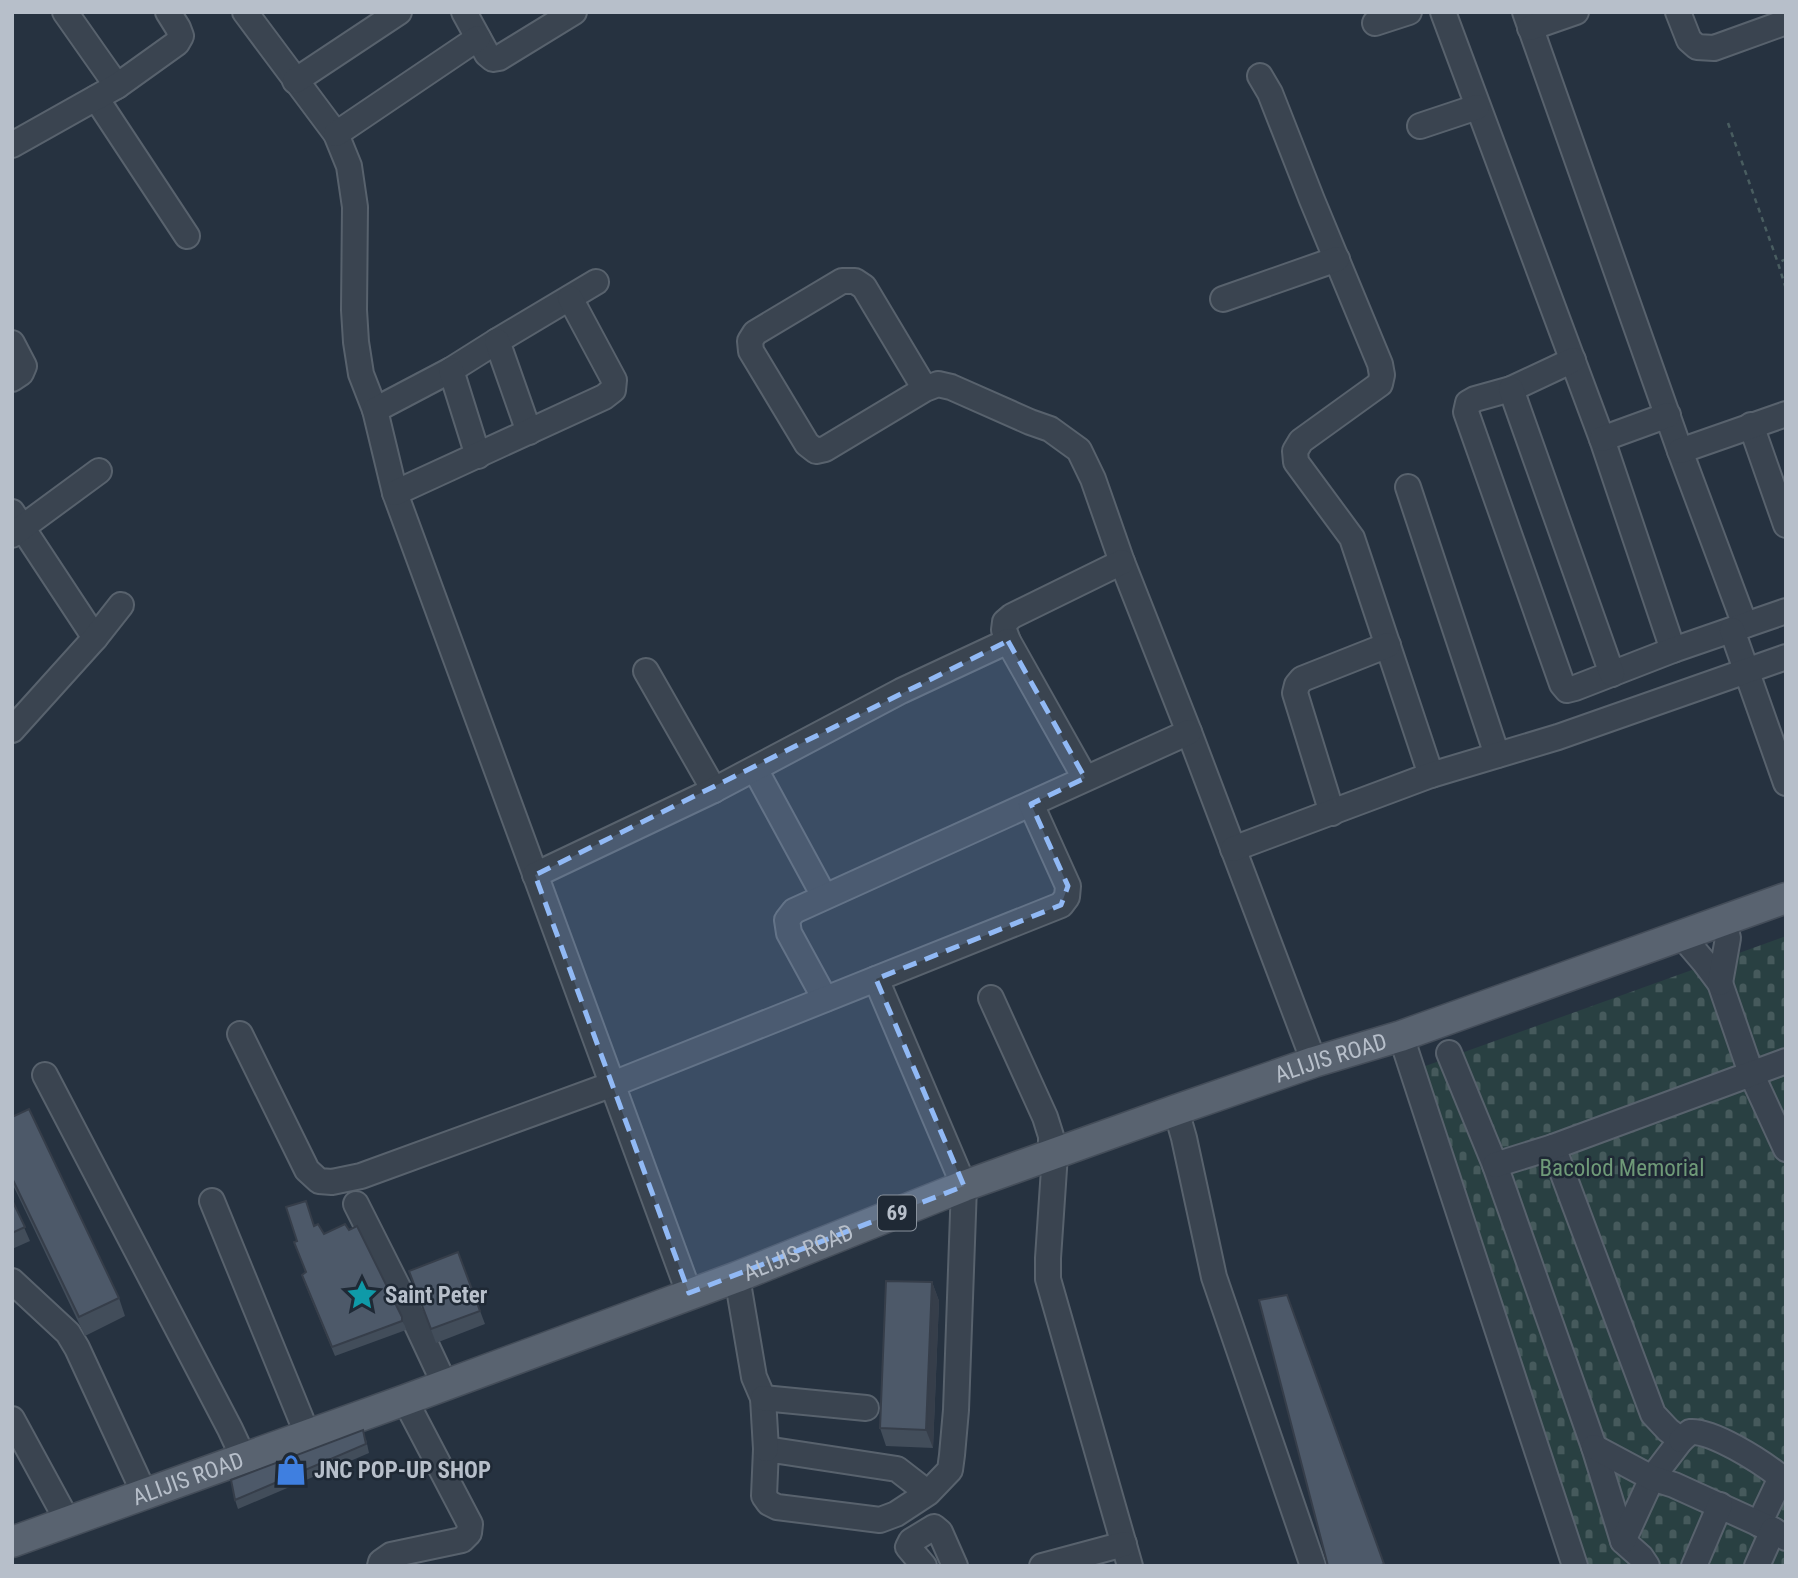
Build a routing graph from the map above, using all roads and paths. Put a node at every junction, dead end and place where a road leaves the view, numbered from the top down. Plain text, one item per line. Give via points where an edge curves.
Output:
1 (65, 12) edge
2 (168, 12) edge
3 (246, 12) edge
4 (399, 12) edge
5 (464, 12) edge
6 (574, 12) edge
7 (1409, 12) edge
8 (1443, 12) edge
9 (1576, 12) edge
10 (1678, 12) edge
11 (1527, 20) edge
12 (1786, 22) edge
13 (1375, 23) dead end
14 (478, 38) junction
15 (1260, 76) dead end
16 (295, 81) junction
17 (117, 86) junction
18 (96, 98) junction
19 (1477, 107) junction
20 (1728, 123) dead end
21 (1420, 126) dead end
22 (336, 134) junction
23 (12, 145) edge
24 (187, 236) dead end
25 (1337, 259) junction
26 (1786, 259) edge
27 (1778, 262) junction
28 (596, 282) dead end
29 (1786, 289) edge
30 (570, 298) junction
31 (1223, 299) dead end
32 (497, 341) junction
33 (12, 343) edge
34 (1573, 360) junction
35 (451, 370) junction
36 (12, 379) edge
37 (925, 388) junction
38 (1511, 389) junction
39 (375, 411) junction
40 (1786, 414) edge
41 (1668, 415) junction
42 (1751, 425) junction
43 (528, 432) junction
44 (1602, 439) junction
45 (1680, 451) junction
46 (478, 456) junction
47 (99, 471) dead end
48 (1408, 486) dead end
49 (395, 493) junction
50 (16, 525) edge
51 (1786, 525) edge
52 (1122, 562) junction
53 (121, 605) dead end
54 (1786, 611) edge
55 (1739, 628) junction
56 (94, 638) junction
57 (1008, 641) junction
58 (1388, 645) junction
59 (1673, 650) junction
60 (1786, 657) edge
61 (1746, 670) junction
62 (646, 671) dead end
63 (1612, 674) junction
64 (16, 717) edge
65 (1189, 732) junction
66 (1497, 755) junction
67 (755, 769) junction
68 (1432, 775) junction
69 (1084, 778) junction
70 (1786, 783) edge
71 (714, 790) junction
72 (1031, 804) junction
73 (1332, 813) junction
74 (1233, 849) junction
75 (536, 875) junction
76 (824, 896) junction
77 (1786, 898) edge
78 (1723, 922) junction
79 (1682, 936) junction
80 (876, 979) junction
81 (1720, 983) junction
82 (991, 998) dead end
83 (825, 999) junction
84 (240, 1034) dead end
85 (1401, 1036) junction
86 (1449, 1053) dead end
87 (1786, 1061) edge
88 (1314, 1062) junction
89 (1751, 1073) junction
90 (45, 1075) dead end
91 (612, 1084) junction
92 (1176, 1110) junction
93 (1553, 1147) junction
94 (1786, 1149) edge
95 (1053, 1154) junction
96 (1495, 1165) junction
97 (964, 1186) junction
98 (212, 1201) dead end
99 (356, 1204) dead end
100 (737, 1277) junction
101 (12, 1282) edge
102 (689, 1293) junction
103 (445, 1385) junction
104 (763, 1398) junction
105 (405, 1400) junction
106 (866, 1408) dead end
107 (12, 1419) edge
108 (308, 1436) junction
109 (1681, 1440) junction
110 (1594, 1447) junction
111 (766, 1449) junction
112 (244, 1459) junction
113 (1652, 1478) junction
114 (928, 1493) junction
115 (145, 1495) junction
116 (1720, 1505) junction
117 (68, 1522) junction
118 (1772, 1531) edge
119 (1623, 1541) junction
120 (12, 1542) edge
121 (1127, 1555) edge
122 (380, 1566) edge
123 (924, 1566) edge
124 (955, 1566) edge
125 (1042, 1566) edge
126 (1313, 1566) edge
127 (1575, 1566) edge
128 (1647, 1566) edge
129 (1694, 1566) edge
130 (1757, 1566) edge

1 - 17 street
2 - 17 street via 181,36 177,43
3 - 16 street
4 - 16 street
5 - 14 street
6 - 14 street via 499,58 487,54
7 - 13 street
8 - 19 street
9 - 11 street
10 - 12 street via 1689,40 1697,47 1714,48
11 - 41 street
14 - 22 street
15 - 25 street
16 - 22 street
17 - 18 street
18 - 23 street
18 - 24 street
19 - 21 street
19 - 34 street
20 - 27 path
22 - 39 street via 349,166 355,207 356,342 361,374
25 - 31 street
25 - 58 street via 1382,375 1380,384 1301,441 1295,451 1296,462 1352,538
26 - 27 path
27 - 29 path
28 - 30 street
30 - 32 street
30 - 43 street via 614,380 613,390
32 - 35 street
32 - 43 street
33 - 36 street via 24,366
34 - 38 street
34 - 44 street
35 - 39 street
35 - 46 street
37 - 37 street via 816,451 807,444 758,363 750,341 755,333 842,282 855,281 864,287
37 - 52 street via 951,387 1050,429 1079,450
38 - 63 street
38 - 63 street via 1475,399 1466,412 1562,684 1567,690
39 - 49 street
40 - 42 street
41 - 44 street
41 - 45 street
42 - 45 street
42 - 51 street
43 - 46 street
44 - 59 street
45 - 55 street
46 - 49 street
47 - 50 street
48 - 66 street
49 - 75 street
50 - 56 street
52 - 57 street via 1012,617 1005,622
52 - 65 street
53 - 56 street
54 - 55 street
55 - 59 street
55 - 61 street
56 - 64 street
57 - 67 street via 901,691
57 - 69 street
58 - 68 street
58 - 73 street via 1297,685 1295,694
59 - 63 street
60 - 61 street
61 - 66 street
61 - 70 street
62 - 71 street
65 - 69 street
65 - 74 street
66 - 68 street
67 - 71 street
67 - 76 street
68 - 73 street
69 - 72 street
71 - 75 street
72 - 76 street
72 - 80 street via 1068,886 1061,905
73 - 74 street
74 - 88 street
75 - 91 street
76 - 83 street via 794,911 787,920 789,933
77 - 78 main road, ALIJIS ROAD / 69
78 - 79 main road, ALIJIS ROAD / 69
78 - 81 street via 1728,938
79 - 81 street
79 - 85 main road, ALIJIS ROAD / 69
80 - 83 street
80 - 97 street
81 - 89 street
82 - 95 street via 1045,1117
83 - 91 street
84 - 91 street via 307,1170 319,1181 361,1176
85 - 88 main road, ALIJIS ROAD / 69
85 - 127 street
86 - 96 street
87 - 89 street
88 - 92 main road, ALIJIS ROAD / 69
89 - 93 street
89 - 94 street
90 - 112 street
91 - 102 street
92 - 95 main road, ALIJIS ROAD / 69
92 - 126 street via 1214,1277
93 - 96 street
93 - 109 street via 1653,1414
95 - 97 main road, ALIJIS ROAD / 69
95 - 121 street via 1048,1279
96 - 110 street
97 - 100 main road, ALIJIS ROAD / 69
97 - 114 street via 952,1455 950,1470
98 - 108 street
99 - 103 street
100 - 102 main road, ALIJIS ROAD / 69
100 - 104 street via 754,1377
101 - 115 street via 68,1333
102 - 103 main road, ALIJIS ROAD / 69
103 - 105 main road, ALIJIS ROAD / 69
104 - 106 street
104 - 111 street
105 - 108 main road, ALIJIS ROAD / 69
105 - 122 street via 470,1524 469,1533 462,1540 391,1555
107 - 117 street
108 - 112 main road, ALIJIS ROAD / 69
109 - 113 street
109 - 118 street via 1690,1432 1699,1432 1778,1475
110 - 113 street
110 - 119 street
111 - 114 street via 897,1469
111 - 114 street via 764,1496 777,1507 880,1520
112 - 115 main road, ALIJIS ROAD / 69
113 - 116 street
113 - 119 street
115 - 117 main road, ALIJIS ROAD / 69
116 - 118 street
116 - 129 street
117 - 120 main road, ALIJIS ROAD / 69
118 - 130 street
119 - 128 street
121 - 125 street
123 - 124 street via 908,1547 934,1527

